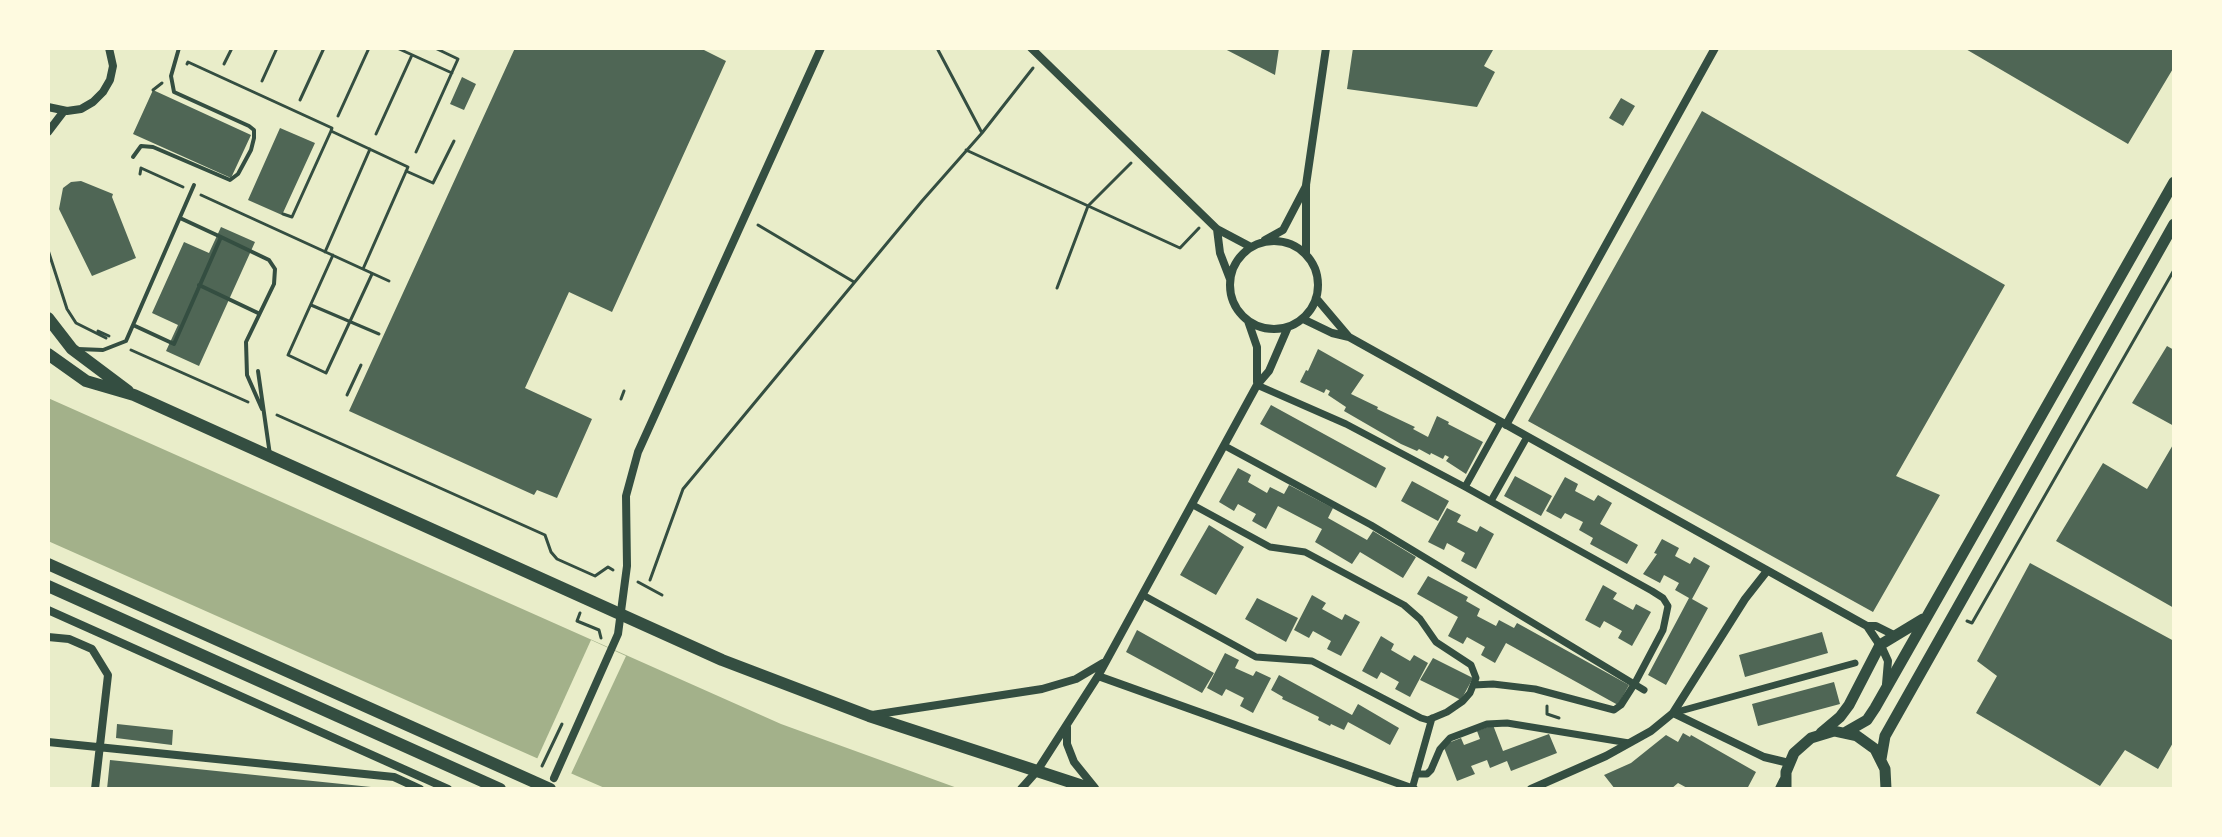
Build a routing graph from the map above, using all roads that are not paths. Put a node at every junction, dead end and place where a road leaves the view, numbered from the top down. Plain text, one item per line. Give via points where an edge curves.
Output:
1 (109, 48) edge
2 (179, 48) edge
3 (821, 48) edge
4 (1031, 48) edge
5 (1326, 48) edge
6 (1715, 48) edge
7 (48, 107) edge
8 (64, 111) junction
9 (48, 132) edge
10 (133, 157) dead end
11 (2174, 182) edge
12 (1306, 185) junction
13 (192, 188) road end
14 (179, 218) junction
15 (2174, 224) edge
16 (1217, 229) junction
17 (221, 237) junction
18 (1261, 242) junction
19 (1251, 247) junction
20 (1306, 254) junction
21 (1230, 279) junction
22 (199, 285) junction
23 (1316, 298) junction
24 (259, 314) junction
25 (48, 318) edge
26 (1303, 319) junction
27 (1248, 321) junction
28 (133, 325) junction
29 (1288, 327) junction
30 (1349, 337) junction
31 (72, 349) junction
32 (48, 354) edge
33 (258, 371) dead end
34 (1257, 385) junction
35 (134, 395) junction
36 (262, 409) junction
37 (1504, 424) junction
38 (1527, 437) junction
39 (1225, 446) junction
40 (270, 457) junction
41 (1465, 487) junction
42 (1491, 501) junction
43 (1193, 505) junction
44 (48, 564) edge
45 (1767, 571) junction
46 (48, 586) edge
47 (1143, 595) junction
48 (48, 610) edge
49 (1927, 616) junction
50 (622, 617) junction
51 (1867, 626) junction
52 (1894, 635) junction
53 (48, 637) edge
54 (1880, 645) junction
55 (1106, 660) junction
56 (1855, 663) dead end
57 (1098, 676) junction
58 (1635, 683) junction
59 (1474, 685) junction
60 (1644, 690) dead end
61 (1884, 693) junction
62 (1673, 713) junction
63 (869, 716) junction
64 (1432, 718) junction
65 (1067, 727) junction
66 (1846, 732) junction
67 (1821, 733) junction
68 (48, 742) edge
69 (1630, 743) junction
70 (101, 747) junction
71 (1881, 759) junction
72 (1789, 763) junction
73 (1037, 771) junction
74 (1416, 774) junction
75 (552, 785) edge
76 (1784, 786) edge
77 (420, 788) edge
78 (95, 789) edge
79 (448, 789) edge
80 (500, 789) edge
81 (1021, 789) edge
82 (1094, 789) edge
83 (1413, 789) edge
84 (1531, 789) edge
85 (1886, 789) edge

1 - 8 street via 113,66 103,92 81,109
2 - 10 lane via 171,76 174,92 254,130 251,150 230,180 153,147 141,146
3 - 50 street via 638,452 626,496
4 - 16 street
5 - 12 street
6 - 37 street
7 - 8 street
8 - 9 street
11 - 49 street
12 - 18 street via 1283,230
12 - 20 street
13 - 14 lane
14 - 17 lane
14 - 28 lane
15 - 71 street via 1885,736
16 - 19 street
16 - 21 street
17 - 22 lane
17 - 24 lane via 269,260 275,269 274,284
18 - 19 street
18 - 20 street via 1286,242
19 - 21 street
20 - 23 street via 1317,275
21 - 27 street via 1231,298
22 - 24 lane
22 - 28 lane via 174,344
23 - 26 street
23 - 30 street
24 - 36 lane via 246,342 247,375
25 - 31 main road
26 - 29 street
26 - 30 street
27 - 29 street via 1274,330
27 - 34 street via 1257,347
28 - 31 lane via 126,341 103,350
29 - 34 street
30 - 37 street
31 - 35 main road
32 - 35 main road via 86,381
33 - 36 lane
34 - 39 street
34 - 41 street via 1346,424
35 - 40 main road
36 - 40 lane
37 - 38 street
37 - 41 street
38 - 42 street
38 - 45 street
39 - 43 street
39 - 58 street via 1371,525
40 - 50 main road
41 - 42 street
42 - 58 street via 1663,598 1668,615
43 - 47 street
43 - 59 street via 1270,547 1305,552 1404,605 1436,642 1471,665
44 - 75 main road
45 - 51 street
45 - 62 street
46 - 80 main road
47 - 55 street
47 - 64 street via 1256,657 1312,661 1421,718
48 - 79 street
49 - 52 street
49 - 61 street
50 - 63 main road
50 - 75 street
51 - 52 street
51 - 54 street
52 - 54 street
53 - 70 street via 92,649 108,675
54 - 61 street via 1888,661
54 - 67 street via 1849,705
55 - 57 street
55 - 63 street via 1076,679 1042,689
56 - 62 street
57 - 65 street
57 - 83 street
58 - 59 street via 1614,710 1535,689
58 - 60 street
59 - 64 street via 1463,701
61 - 66 street via 1867,720
62 - 69 street
62 - 72 street via 1764,757
63 - 73 main road
64 - 74 street
65 - 73 street
65 - 82 street via 1074,762
66 - 67 street
66 - 71 street via 1867,741
67 - 72 street via 1802,744
68 - 70 street
69 - 74 street via 1487,724 1450,738 1431,770
69 - 84 street
70 - 77 street via 394,777
70 - 78 street
71 - 85 street
72 - 76 street
73 - 81 street
73 - 82 main road
74 - 83 street

